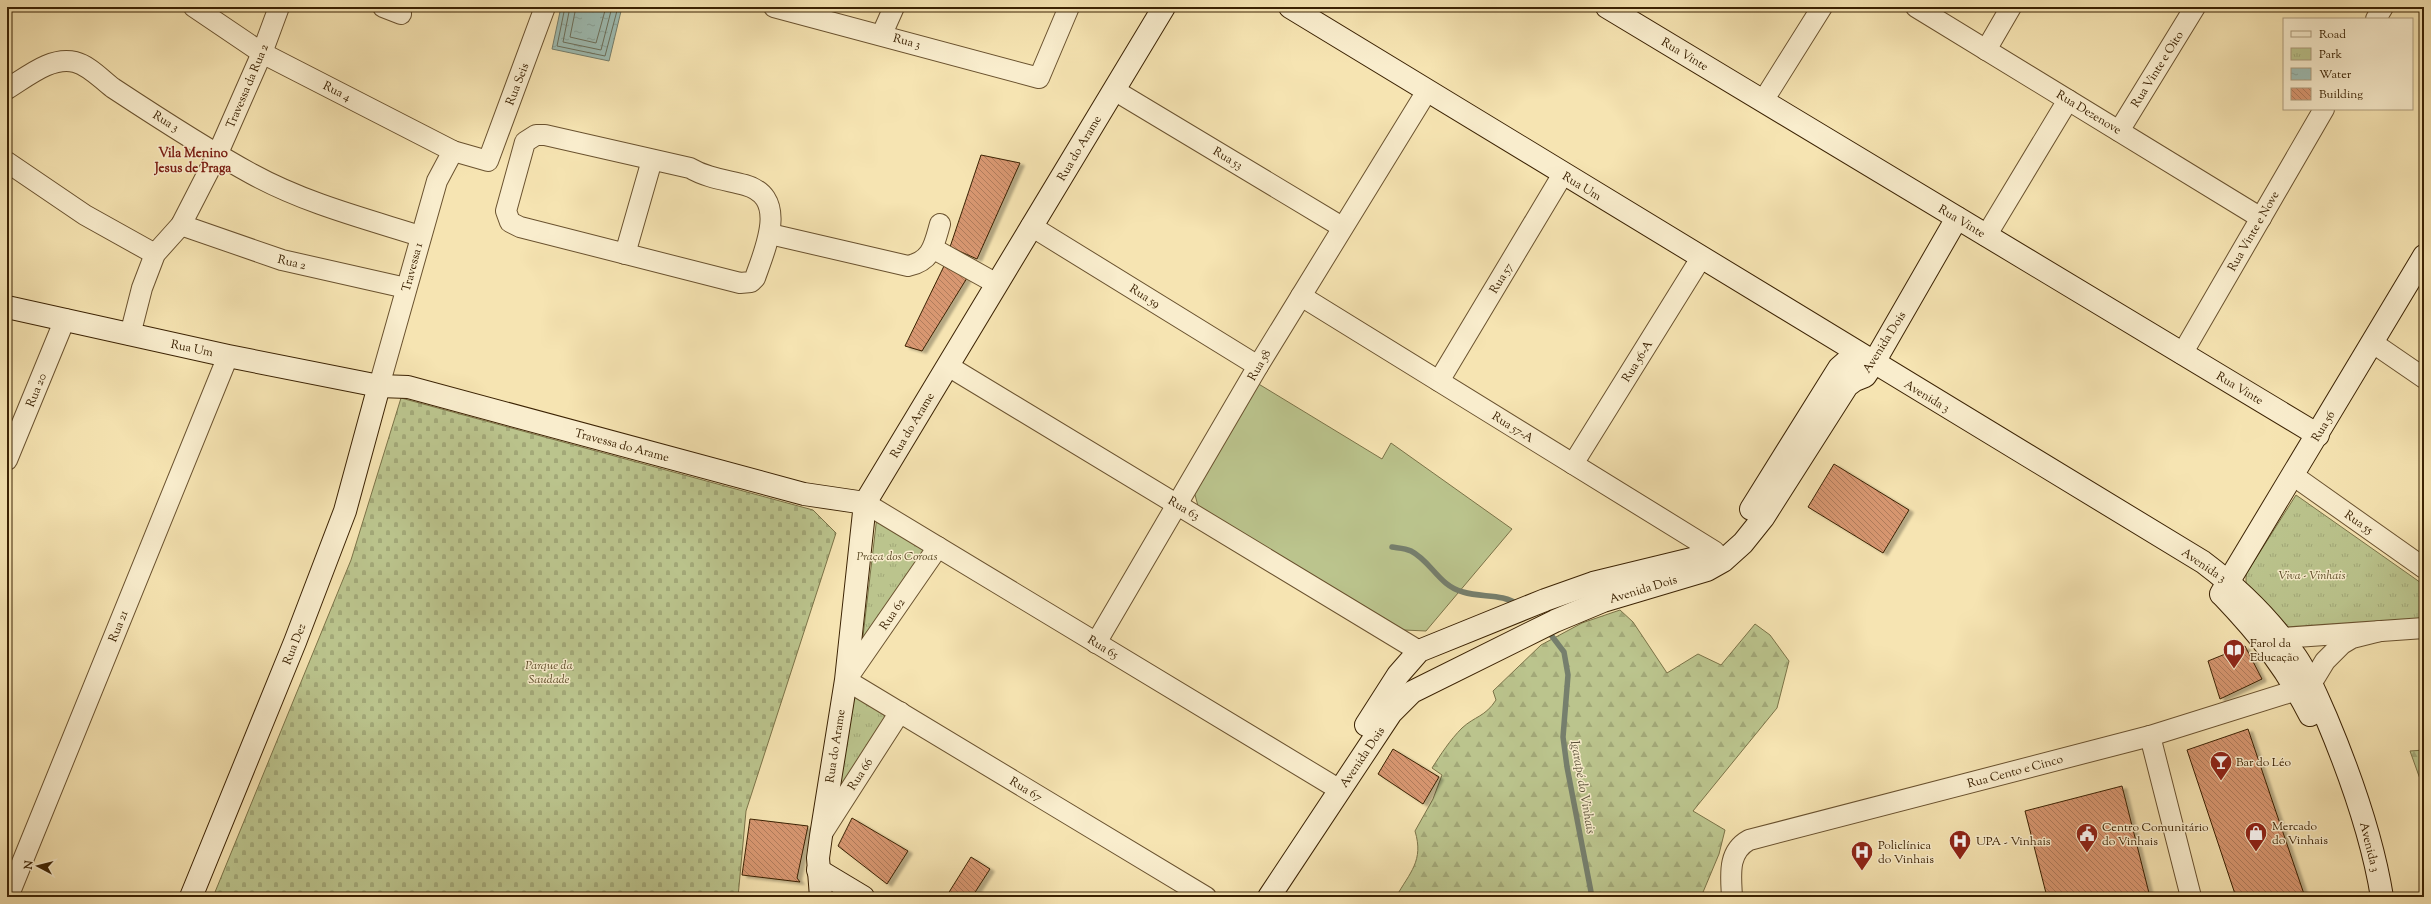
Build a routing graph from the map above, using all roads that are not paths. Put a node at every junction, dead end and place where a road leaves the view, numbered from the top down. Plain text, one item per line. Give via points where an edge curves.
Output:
1 (194, 7) edge
2 (279, 7) edge
3 (546, 7) edge
4 (774, 7) edge
5 (894, 7) edge
6 (1069, 7) edge
7 (1164, 7) edge
8 (1290, 7) edge
9 (1607, 7) edge
10 (1822, 7) edge
11 (1916, 7) edge
12 (2011, 7) edge
13 (2195, 7) edge
14 (2383, 7) edge
15 (2377, 18) edge
16 (882, 34) junction
17 (1986, 50) junction
18 (262, 53) junction
19 (7, 89) edge
20 (1114, 90) junction
21 (1427, 91) junction
22 (2068, 100) junction
23 (1763, 101) junction
24 (2323, 110) edge
25 (2119, 131) junction
26 (453, 151) junction
27 (218, 153) junction
28 (652, 160) junction
29 (488, 161) joint
30 (7, 162) edge
31 (1563, 174) junction
32 (1957, 218) junction
33 (2261, 218) junction
34 (181, 224) junction
35 (940, 224) dead end
36 (1032, 226) junction
37 (1342, 227) junction
38 (770, 234) junction
39 (420, 236) junction
40 (1986, 236) junction
41 (934, 249) junction
42 (155, 254) junction
43 (625, 254) junction
44 (2424, 256) edge
45 (1701, 258) junction
46 (997, 284) junction
47 (406, 288) junction
48 (1301, 296) junction
49 (7, 307) edge
50 (65, 319) junction
51 (130, 335) junction
52 (2373, 343) junction
53 (2182, 354) junction
54 (228, 356) junction
55 (948, 366) junction
56 (1258, 366) junction
57 (1868, 367) junction
58 (2424, 378) edge
59 (1439, 382) junction
60 (379, 386) junction
61 (2318, 435) junction
62 (7, 460) edge
63 (1572, 464) junction
64 (2294, 476) junction
65 (865, 503) junction
66 (1179, 505) junction
67 (938, 547) junction
68 (1718, 556) junction
69 (2424, 568) edge
70 (2225, 588) junction
71 (2424, 628) edge
72 (2380, 631) junction
73 (1096, 643) junction
74 (2276, 644) junction
75 (1419, 651) junction
76 (846, 680) junction
77 (2304, 687) junction
78 (900, 712) junction
79 (2150, 736) junction
80 (1334, 786) junction
81 (820, 836) junction
82 (818, 870) junction
83 (844, 885) junction
84 (8, 897) edge
85 (191, 897) edge
86 (823, 897) edge
87 (863, 897) edge
88 (1206, 897) edge
89 (1254, 897) edge
90 (1269, 897) edge
91 (1732, 897) edge
92 (2191, 897) edge
93 (2370, 897) edge
94 (2382, 897) edge

1 - 18 street, Rua 4
2 - 18 street, Travessa da Rua 2
3 - 29 street, Rua Seis
4 - 16 street, Rua 3
5 - 16 street
6 - 16 street, Rua 3 via 1039,78
7 - 20 street, Rua do Arame
8 - 21 street, Rua Um
9 - 23 street, Rua Vinte
10 - 23 street
11 - 17 street, Rua Dezenove
12 - 17 street
13 - 25 street, Rua Vinte e Oito
14 - 15 street
17 - 22 street, Rua Dezenove
18 - 26 street, Rua 4
18 - 27 street, Travessa da Rua 2
19 - 27 street, Rua 3 via 51,63 76,62
20 - 36 street, Rua do Arame
20 - 37 street, Rua 53
21 - 31 street, Rua Um
21 - 37 street, Rua 58
22 - 25 street, Rua Dezenove
22 - 40 street
23 - 32 street, Rua Vinte
24 - 33 street, Rua Vinte e Nove
25 - 33 street, Rua Dezenove
26 - 29 street, Rua 4
26 - 39 street, Travessa 1 via 437,181
27 - 34 street, Travessa da Rua 2
27 - 39 street, Rua 3 via 252,174 300,197
28 - 38 street via 690,168 702,176 755,189 763,194 771,217
28 - 43 street
28 - 43 street via 545,135 536,135 525,142 506,211 510,222 520,227
30 - 42 street via 85,215
31 - 45 street, Rua Um
31 - 59 street, Rua 57
32 - 40 street, Rua Vinte
32 - 57 street, Avenida Dois
33 - 53 street, Rua Vinte e Nove
34 - 42 street, Travessa da Rua 2
34 - 47 street, Rua 2 via 282,260
35 - 41 street
36 - 46 street, Rua do Arame
36 - 56 street, Rua 59
37 - 48 street, Rua 58
38 - 41 street via 908,266 923,262
38 - 43 street via 755,278 746,284
39 - 47 street, Travessa 1
40 - 53 street, Rua Vinte
41 - 46 street
42 - 51 street, Travessa da Rua 2 via 142,288
44 - 52 street, Rua 56
45 - 57 street, Rua Um
45 - 63 street, Rua 56-A
46 - 55 street, Rua do Arame
47 - 60 street, Travessa 1
48 - 56 street, Rua 58
48 - 59 street, Rua 57-A
49 - 50 street, Rua Um
50 - 51 street, Rua Um
50 - 62 street, Rua 20
51 - 54 street, Rua Um
52 - 58 street
52 - 61 street, Rua 56
53 - 61 street, Rua Vinte
54 - 60 street, Rua Um
54 - 84 street, Rua 21
55 - 65 street, Rua do Arame
55 - 66 street, Rua 63
56 - 66 street, Rua 58
57 - 68 street, Avenida Dois via 1847,361 1839,368 1749,512
57 - 70 street, Avenida 3 via 2196,558
59 - 63 street, Rua 57-A
60 - 65 street, Travessa do Arame via 408,387 804,494
60 - 85 street, Rua Dez via 345,511 295,642
61 - 64 street, Rua 56
63 - 68 street, Rua 57-A
64 - 69 street, Rua 55
64 - 70 street, Rua 56
65 - 67 street, Rua 65
65 - 76 street, Rua do Arame
66 - 73 street, Rua 58
66 - 75 street, Rua 63
67 - 73 street, Rua 65
67 - 76 street, Rua 62
68 - 75 street, Avenida Dois via 1594,583
68 - 80 street, Avenida Dois via 1707,570 1604,601 1555,621 1408,696 1391,713
70 - 74 street, Avenida 3
71 - 72 street
72 - 74 street
72 - 77 street via 2352,638 2332,651
73 - 80 street, Rua 65
74 - 77 street, Avenida 3 via 2296,657
75 - 80 street, Avenida Dois via 1398,675
76 - 78 street, Rua 67
76 - 81 street, Rua do Arame
77 - 79 street, Rua Cento e Cinco
77 - 93 street, Avenida 3 via 2353,829
77 - 94 street, Avenida 3 via 2346,765 2365,826
78 - 81 street, Rua 66
78 - 88 street, Rua 67
79 - 91 street, Rua Cento e Cinco via 1749,840 1736,850 1731,866
79 - 92 street
80 - 89 street, Avenida Dois
80 - 90 street, Avenida Dois
81 - 82 street, Rua do Arame
82 - 83 street
82 - 86 street, Rua do Arame
83 - 86 street via 830,889
83 - 87 street

